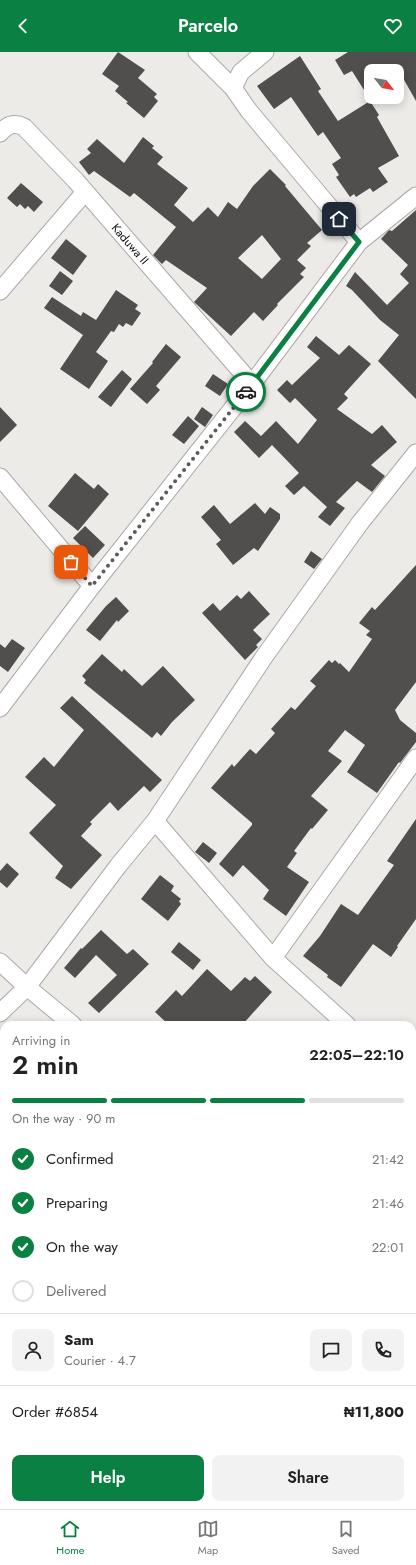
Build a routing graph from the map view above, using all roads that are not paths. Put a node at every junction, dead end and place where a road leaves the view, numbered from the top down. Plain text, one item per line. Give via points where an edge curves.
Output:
1 (197, 52) edge
2 (265, 52) edge
3 (233, 88) junction
4 (0, 133) edge
5 (85, 192) junction
6 (416, 196) edge
7 (359, 242) junction
8 (0, 291) edge
9 (252, 384) junction
10 (416, 453) edge
11 (0, 477) edge
12 (92, 586) junction
13 (0, 708) edge
14 (416, 758) edge
15 (155, 821) junction
16 (273, 958) junction
17 (0, 962) edge
18 (27, 987) junction
19 (0, 1013) edge
20 (68, 1021) edge
21 (343, 1021) edge

1 - 3 street
2 - 3 street via 241,72
3 - 7 street via 249,111
4 - 5 street, Kaduwa II via 10,125 18,124 24,127
5 - 8 street
5 - 9 street, Kaduwa II
6 - 7 street
7 - 9 street
9 - 12 street
10 - 15 street via 360,523 268,651
11 - 12 street
12 - 13 street
14 - 16 street
15 - 16 street
15 - 18 street
16 - 21 street
17 - 18 street
18 - 19 street
18 - 20 street

